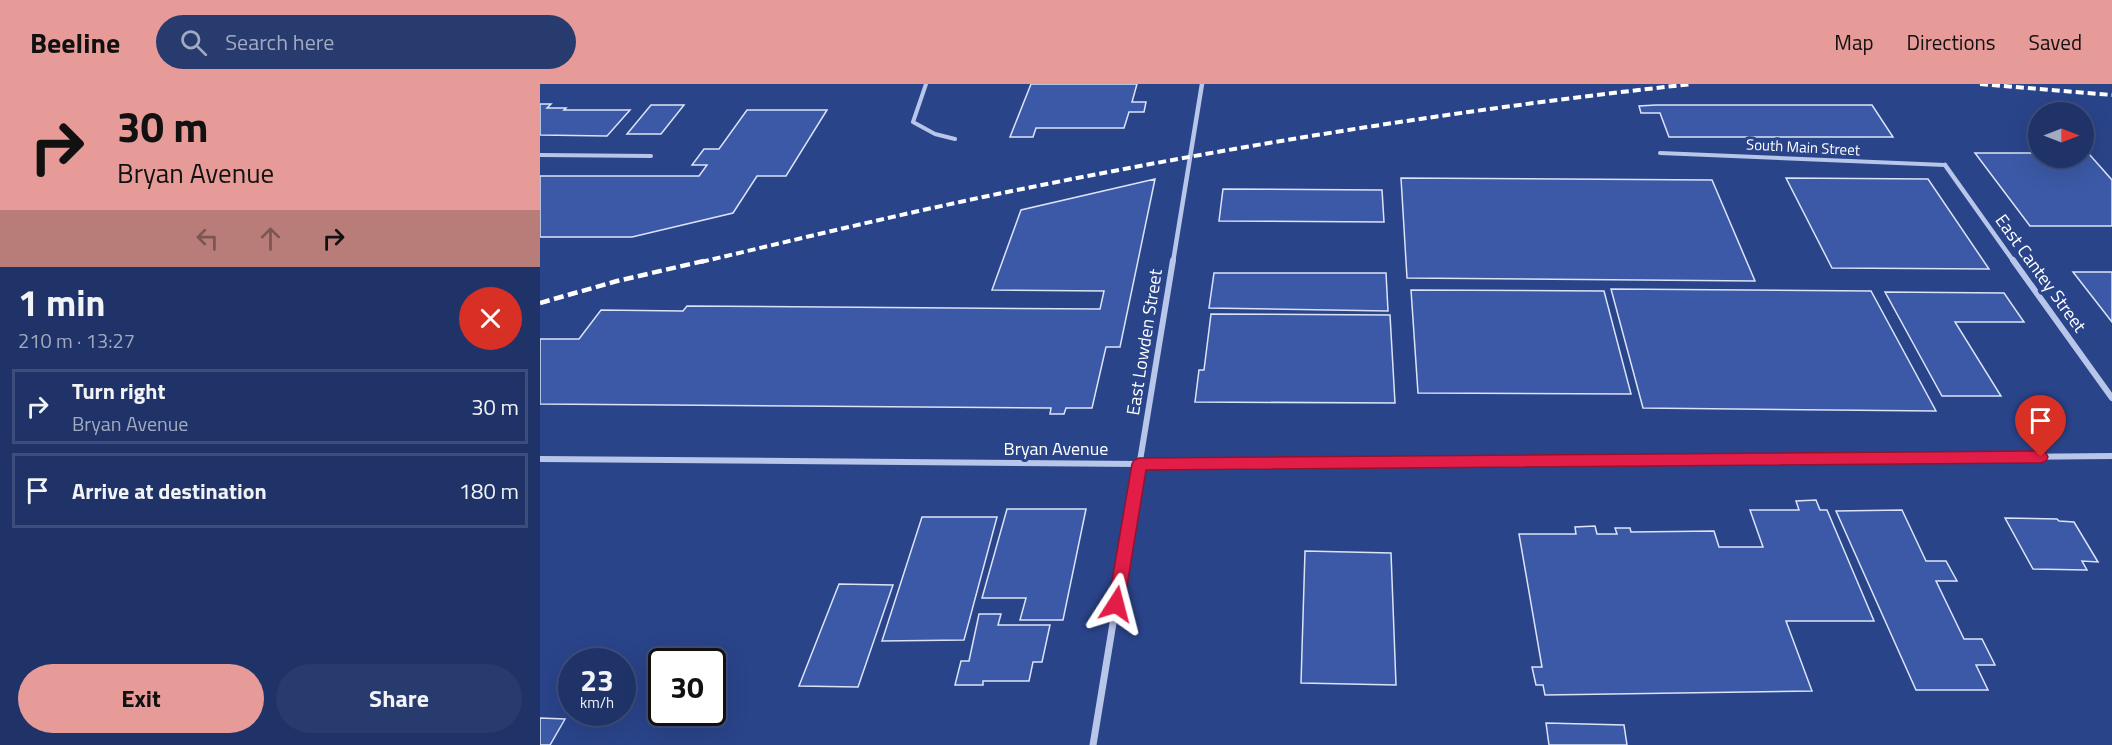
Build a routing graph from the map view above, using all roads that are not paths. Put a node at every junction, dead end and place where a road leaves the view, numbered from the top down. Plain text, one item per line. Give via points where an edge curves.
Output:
1 (926, 84) edge
2 (1202, 84) edge
3 (955, 139) dead end
4 (1659, 153) dead end
5 (540, 155) edge
6 (651, 156) dead end
7 (1945, 165) joint
8 (2112, 398) edge
9 (2112, 456) edge
10 (540, 459) edge
11 (1139, 464) junction
12 (1093, 745) edge

1 - 3 lane via 913,122
2 - 11 street, East Lowden Street
4 - 7 lane, South Main Street
5 - 6 lane
7 - 8 street, East Cantey Street
9 - 11 street, Bryan Avenue
10 - 11 street, Bryan Avenue
11 - 12 street, East Lowden Street

